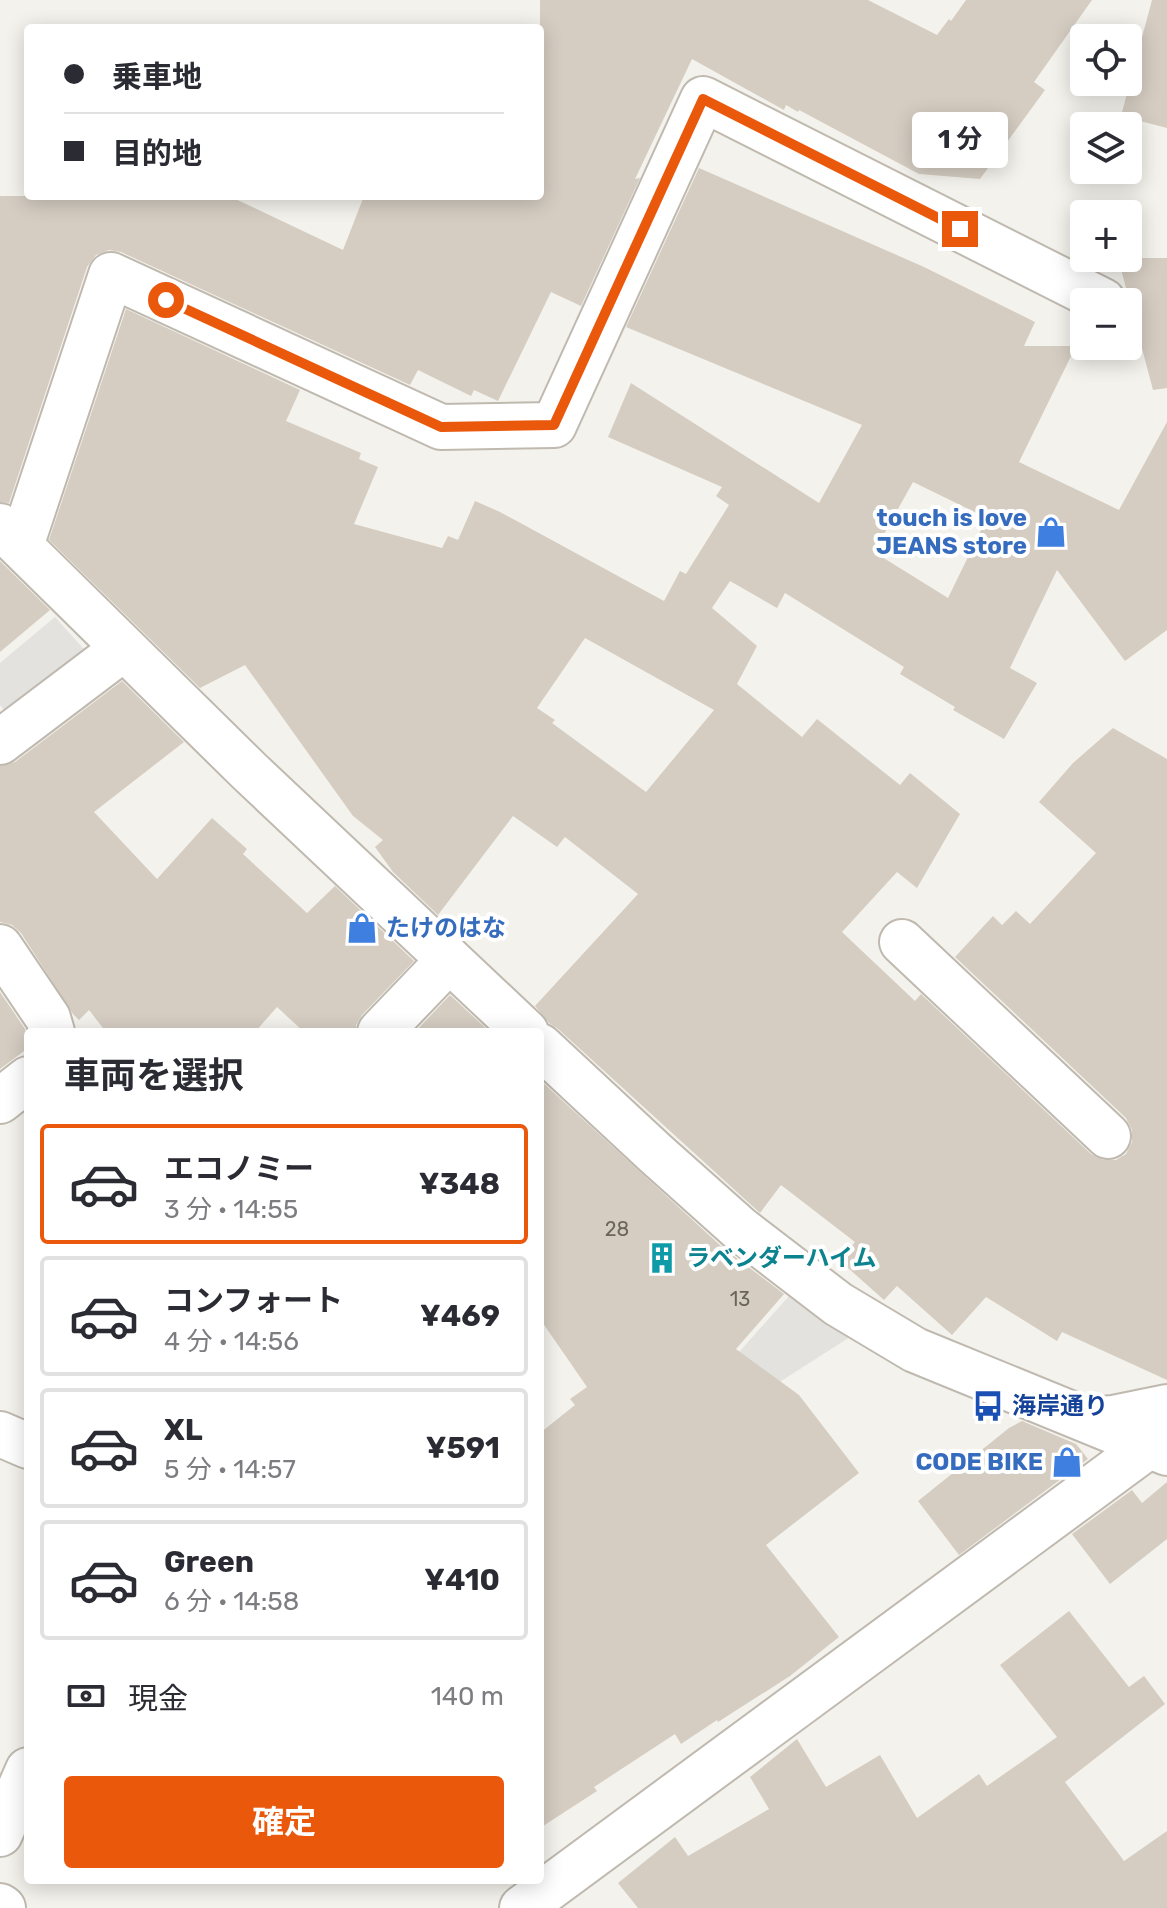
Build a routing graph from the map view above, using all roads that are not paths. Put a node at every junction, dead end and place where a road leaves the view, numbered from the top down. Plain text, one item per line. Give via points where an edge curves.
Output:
1 (1077, 288) edge
2 (10, 536) edge
3 (123, 649) junction
4 (0, 742) edge
5 (902, 942) dead end
6 (0, 947) edge
7 (449, 960) junction
8 (51, 1028) edge
9 (384, 1028) edge
10 (522, 1028) edge
11 (544, 1050) edge
12 (24, 1082) edge
13 (0, 1101) edge
14 (1108, 1136) dead end
15 (0, 1434) edge
16 (1161, 1435) edge
17 (24, 1444) edge
18 (24, 1779) edge
19 (0, 1834) edge
20 (522, 1908) edge

1 - 2 street via 703,99 554,425 441,427 111,275
2 - 3 street
3 - 4 street
3 - 7 street
5 - 14 street
6 - 8 street
7 - 9 street
7 - 10 street
11 - 16 street via 739,1228 838,1304 915,1350 1087,1420
12 - 13 street
15 - 17 street
16 - 20 street
18 - 19 street

